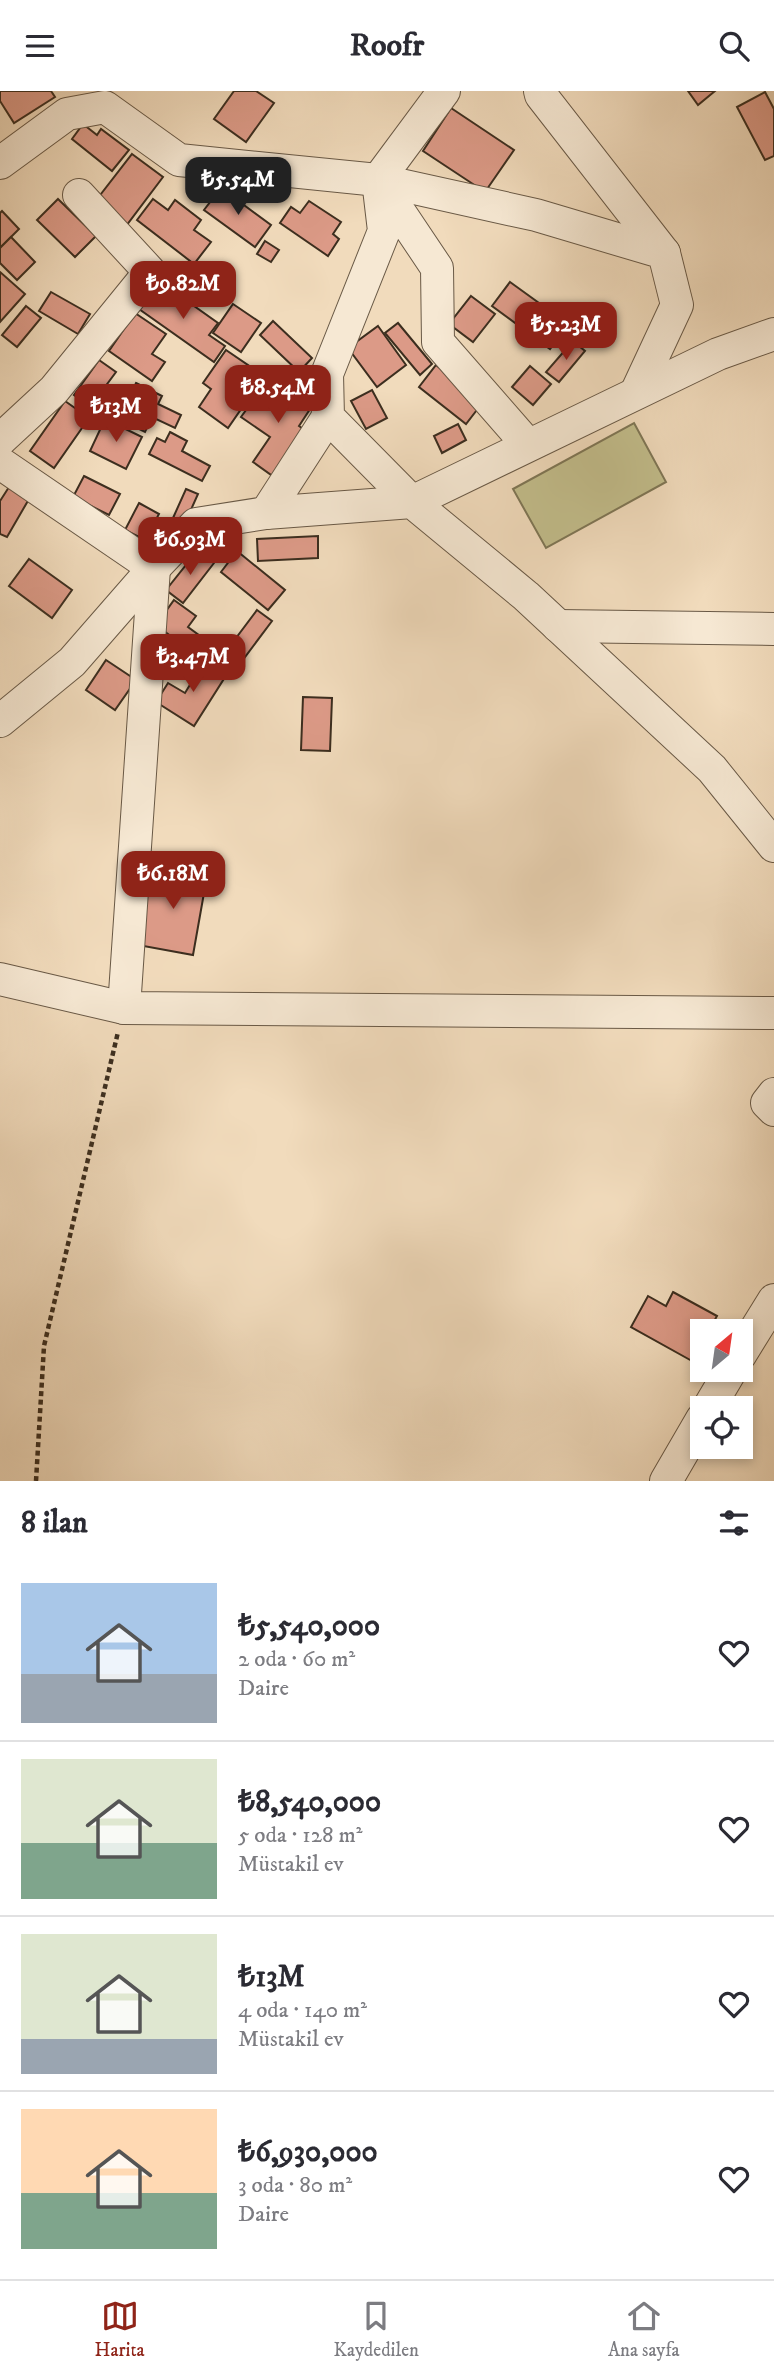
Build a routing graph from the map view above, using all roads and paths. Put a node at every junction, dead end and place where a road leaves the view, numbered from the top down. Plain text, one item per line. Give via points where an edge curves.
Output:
1 (444, 91) edge
2 (540, 91) edge
3 (0, 163) edge
4 (377, 180) junction
5 (79, 195) dead end
6 (664, 253) junction
7 (774, 334) edge
8 (636, 393) junction
9 (328, 417) junction
10 (0, 440) edge
11 (528, 445) junction
12 (0, 463) edge
13 (412, 502) junction
14 (266, 513) junction
15 (154, 568) junction
16 (558, 626) junction
17 (774, 629) edge
18 (0, 721) edge
19 (774, 846) edge
20 (0, 979) edge
21 (124, 1008) junction
22 (774, 1013) edge
23 (774, 1094) edge
24 (774, 1110) edge
25 (774, 1300) edge
26 (753, 1334) edge
27 (690, 1440) edge
28 (36, 1481) edge
29 (666, 1481) edge

1 - 4 street
2 - 6 street
3 - 4 street via 67,114 105,107 179,160
4 - 6 street via 536,215
4 - 9 street via 384,231 327,374
4 - 11 street via 437,268 438,342
5 - 10 street via 150,272 54,390
6 - 8 street via 677,305
7 - 8 street via 718,354
8 - 11 street
9 - 13 street
9 - 14 street
11 - 13 street
12 - 15 street
13 - 14 street
13 - 16 street
14 - 15 street via 196,524
15 - 18 street via 72,661
15 - 21 street
16 - 17 street
16 - 19 street via 712,769
20 - 21 street
21 - 22 street
21 - 28 path via 44,1346
23 - 24 street via 767,1103
25 - 26 street
27 - 29 street

